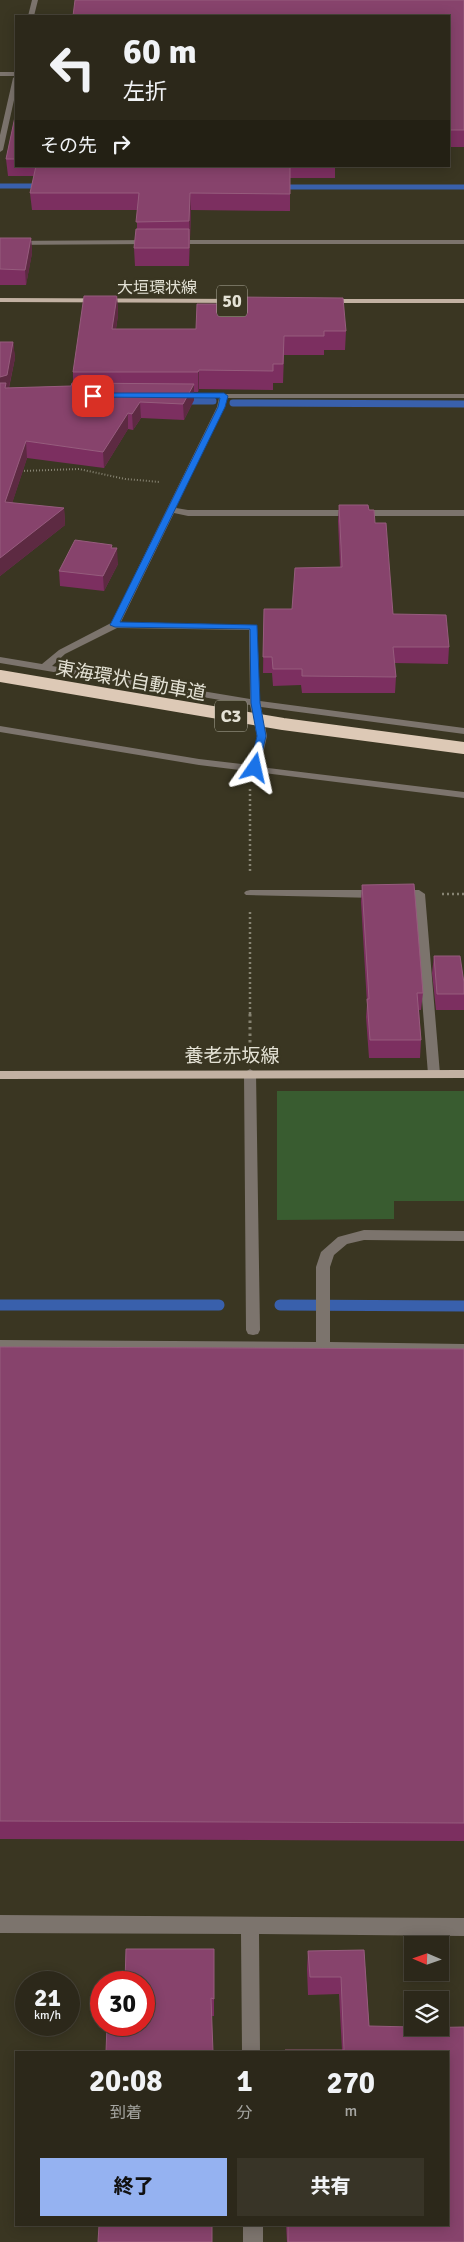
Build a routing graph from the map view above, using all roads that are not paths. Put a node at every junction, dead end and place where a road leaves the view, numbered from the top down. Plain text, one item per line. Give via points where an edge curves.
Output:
1 (34, 0) edge
2 (31, 15) edge
3 (0, 74) edge
4 (15, 76) edge
5 (15, 81) edge
6 (0, 150) edge
7 (158, 242) edge
8 (168, 242) edge
9 (464, 242) edge
10 (0, 243) edge
11 (0, 300) edge
12 (257, 301) edge
13 (316, 301) edge
14 (464, 301) edge
15 (166, 396) edge
16 (224, 396) junction
17 (464, 396) edge
18 (171, 510) junction
19 (464, 513) edge
20 (115, 625) junction
21 (0, 660) edge
22 (44, 668) junction
23 (0, 676) edge
24 (255, 703) junction
25 (0, 729) edge
26 (464, 731) edge
27 (464, 748) edge
28 (255, 768) junction
29 (464, 795) edge
30 (250, 893) road end
31 (250, 1074) junction
32 (434, 1074) junction
33 (464, 1074) edge
34 (0, 1075) edge
35 (464, 1236) edge
36 (253, 1330) dead end
37 (0, 1345) edge
38 (323, 1347) junction
39 (464, 1349) edge
40 (0, 1924) edge
41 (250, 1926) junction
42 (464, 1927) edge
43 (251, 2051) edge
44 (253, 2226) edge
45 (253, 2242) edge

1 - 2 street
3 - 4 street
5 - 6 street
7 - 10 street
8 - 9 street
11 - 12 main road, 大垣環状線 / 50
13 - 14 main road
15 - 16 street
16 - 17 street
16 - 18 street
18 - 19 street via 188,513
18 - 20 street
20 - 22 street via 62,652
20 - 24 street via 254,627
21 - 22 street
22 - 24 street
23 - 27 highway, 東海環状自動車道 / C3, bridge via 283,724
24 - 26 street
24 - 28 street via 262,736
25 - 28 street via 199,762
28 - 29 street
30 - 32 street via 419,894
31 - 32 main road, 養老赤坂線
31 - 34 main road, 養老赤坂線
31 - 36 street
32 - 33 main road, 養老赤坂線
35 - 38 street via 364,1235 343,1240 328,1252 323,1267
37 - 38 street
38 - 39 street
40 - 41 street
41 - 42 street
41 - 43 street
44 - 45 street

